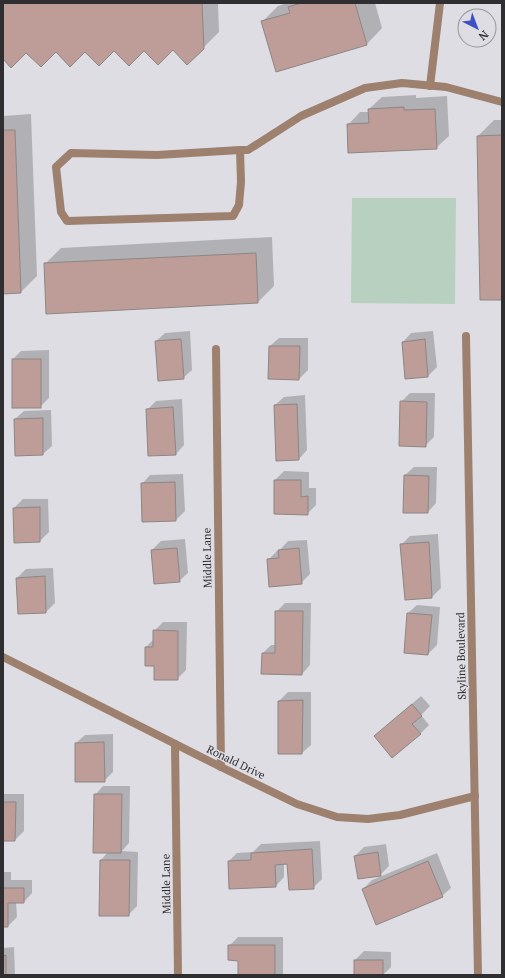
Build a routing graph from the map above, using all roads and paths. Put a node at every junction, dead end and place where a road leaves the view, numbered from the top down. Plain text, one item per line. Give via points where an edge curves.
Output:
1 (440, 3) edge
2 (430, 86) junction
3 (502, 102) edge
4 (240, 150) junction
5 (466, 336) dead end
6 (216, 349) dead end
7 (3, 658) edge
8 (175, 744) junction
9 (220, 767) junction
10 (475, 796) junction
11 (178, 975) edge
12 (478, 975) edge

1 - 2 street
2 - 3 street via 446,87
2 - 4 street via 402,83 365,88 301,116 248,150
4 - 4 street via 157,155 71,153 56,167 61,212 67,221 233,216 239,205
5 - 10 street, Skyline Boulevard
6 - 9 street, Middle Lane
7 - 8 street, Ronald Drive
8 - 9 street, Ronald Drive
8 - 11 street, Middle Lane
9 - 10 street, Ronald Drive via 296,804 336,816 368,819 400,815
10 - 12 street, Skyline Boulevard

